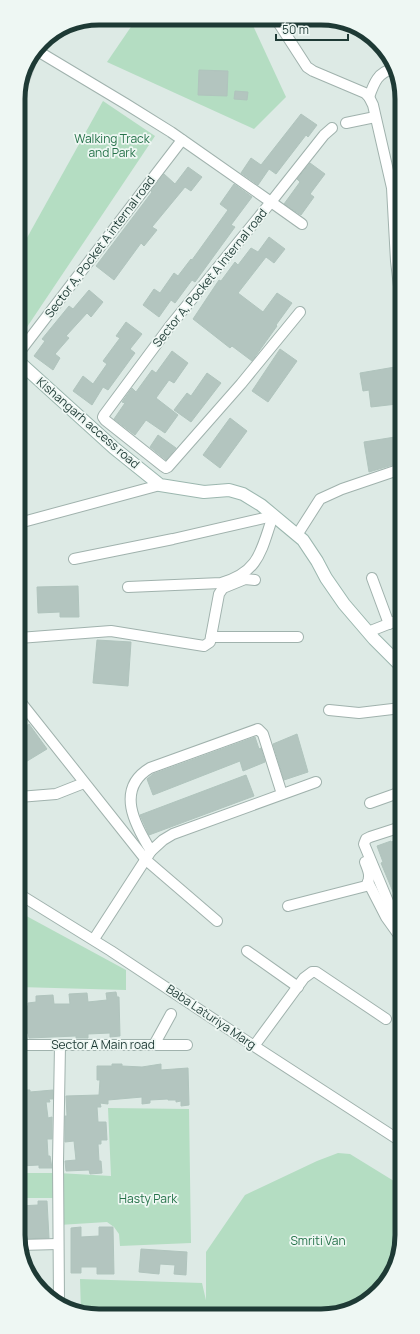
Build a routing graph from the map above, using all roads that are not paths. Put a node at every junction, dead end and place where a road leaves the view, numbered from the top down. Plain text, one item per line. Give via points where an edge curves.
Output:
1 (280, 25) edge
2 (41, 53) edge
3 (389, 71) edge
4 (370, 97) junction
5 (375, 117) junction
6 (346, 123) dead end
7 (332, 128) dead end
8 (182, 140) junction
9 (271, 202) junction
10 (302, 224) dead end
11 (395, 243) edge
12 (300, 312) dead end
13 (25, 345) edge
14 (25, 367) edge
15 (395, 471) edge
16 (160, 485) junction
17 (273, 516) junction
18 (25, 521) edge
19 (297, 535) junction
20 (74, 559) dead end
21 (372, 578) dead end
22 (255, 580) dead end
23 (128, 587) dead end
24 (395, 622) edge
25 (389, 624) junction
26 (368, 632) junction
27 (211, 637) junction
28 (298, 637) dead end
29 (25, 638) edge
30 (395, 660) edge
31 (25, 708) edge
32 (395, 709) edge
33 (329, 710) dead end
34 (316, 782) dead end
35 (84, 783) junction
36 (282, 794) junction
37 (395, 794) edge
38 (25, 797) edge
39 (370, 803) dead end
40 (395, 828) edge
41 (360, 848) dead end
42 (148, 856) junction
43 (368, 882) junction
44 (25, 898) edge
45 (288, 906) dead end
46 (395, 916) edge
47 (217, 921) dead end
48 (395, 929) edge
49 (94, 939) junction
50 (247, 951) dead end
51 (298, 987) junction
52 (171, 1014) dead end
53 (386, 1019) dead end
54 (25, 1045) edge
55 (60, 1045) junction
56 (154, 1045) junction
57 (187, 1045) dead end
58 (254, 1046) junction
59 (395, 1137) edge
60 (58, 1244) junction
61 (26, 1245) edge
62 (59, 1297) edge

1 - 4 street via 307,67 359,89
2 - 8 street, Sector A, Pocket A Internal road
3 - 4 street via 379,75 373,84
4 - 5 street
5 - 6 street
5 - 11 street via 392,188
7 - 9 street
8 - 9 street, Sector A, Pocket A Internal road
8 - 13 street, Sector A, Pocket A internal road
9 - 10 street
9 - 12 street, Sector A, Pocket A Internal road via 170,326 103,417 163,466 170,466
14 - 16 street, Kishangarh access road via 114,448
15 - 19 street via 320,499
16 - 17 street via 204,492 229,490 243,494
16 - 18 street
17 - 19 street
17 - 20 street
17 - 23 street via 253,565 232,580 221,583
19 - 26 street via 308,547 344,604
21 - 25 street
22 - 27 street via 245,579 222,588
24 - 25 street
25 - 26 street
26 - 30 street
27 - 28 street
27 - 29 street via 210,642 204,646 111,631
31 - 35 street
32 - 33 street via 359,712
34 - 36 street
35 - 38 street via 56,794
35 - 42 street
36 - 42 street via 173,834 163,840
36 - 42 street via 263,734 258,729 150,768 142,772 130,795 130,806
37 - 39 street
40 - 46 street via 370,836 364,844
41 - 43 street via 369,872
42 - 47 street
42 - 49 street
43 - 45 street via 366,886
43 - 48 street
44 - 49 street, Baba Laturiya Marg
49 - 58 street, Baba Laturiya Marg
50 - 51 street
51 - 53 street via 308,974 316,972
51 - 58 street
52 - 56 street
54 - 55 street, Sector A Main road
55 - 56 street, Sector A Main road
55 - 60 street
56 - 57 street, Sector A Main road
58 - 59 street, Baba Laturiya Marg
60 - 61 street
60 - 62 street

